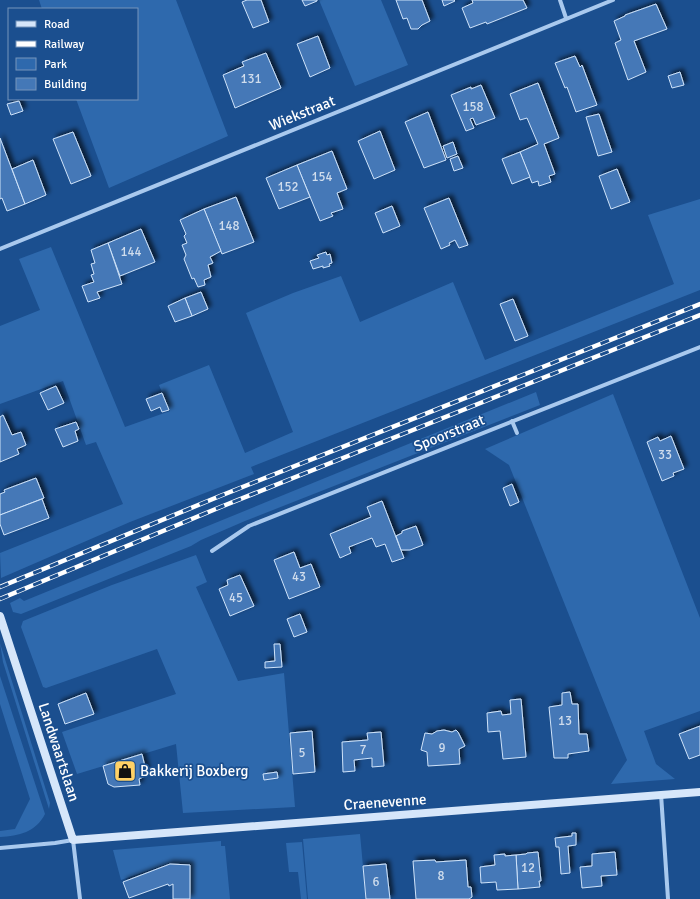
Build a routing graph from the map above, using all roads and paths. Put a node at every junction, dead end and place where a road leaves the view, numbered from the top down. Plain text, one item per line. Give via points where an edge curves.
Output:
1 (560, 0) edge
2 (613, 0) edge
3 (566, 18) junction
4 (0, 249) edge
5 (700, 346) edge
6 (512, 421) junction
7 (516, 433) dead end
8 (212, 551) dead end
9 (0, 616) edge
10 (700, 792) edge
11 (661, 794) junction
12 (73, 840) junction
13 (0, 848) edge
14 (80, 899) edge
15 (668, 899) edge

1 - 3 street
2 - 3 street, Wiekstraat
3 - 4 street, Wiekstraat
5 - 6 street, Spoorstraat
6 - 7 street
6 - 8 street, Spoorstraat via 249,526
9 - 12 street, Landwaartslaan
10 - 11 street, Craenevenne
11 - 12 street, Craenevenne
11 - 15 street
12 - 13 street
12 - 14 street, Landwaartslaan

